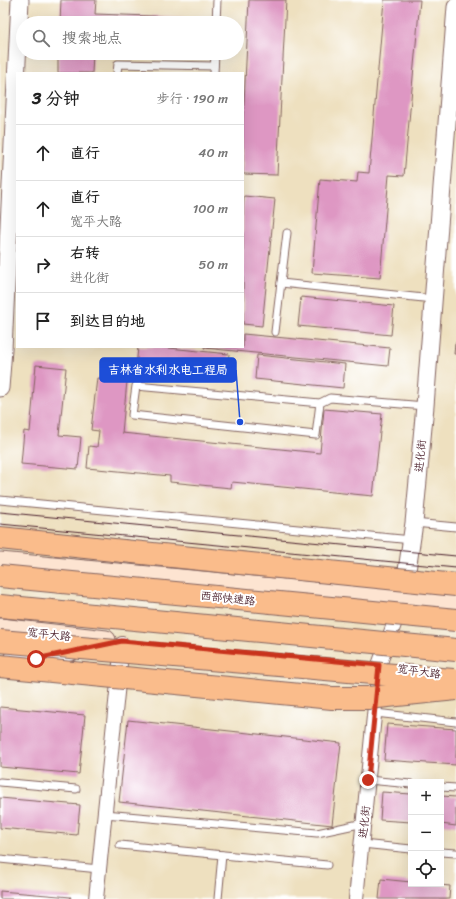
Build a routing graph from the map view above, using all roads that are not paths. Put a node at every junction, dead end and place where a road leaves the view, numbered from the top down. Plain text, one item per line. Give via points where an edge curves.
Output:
1 (20, 0) edge
2 (217, 0) edge
3 (456, 7) edge
4 (20, 16) edge
5 (216, 16) edge
6 (455, 50) edge
7 (18, 60) edge
8 (215, 60) edge
9 (214, 70) edge
10 (18, 72) edge
11 (117, 72) edge
12 (16, 131) edge
13 (14, 197) edge
14 (287, 233) dead end
15 (281, 283) junction
16 (433, 299) junction
17 (275, 332) dead end
18 (2, 348) edge
19 (0, 388) edge
20 (320, 403) junction
21 (425, 406) junction
22 (0, 500) edge
23 (414, 523) junction
24 (456, 527) edge
25 (0, 538) edge
26 (412, 540) junction
27 (0, 562) edge
28 (0, 576) edge
29 (456, 585) edge
30 (403, 600) junction
31 (0, 606) edge
32 (456, 606) edge
33 (456, 620) edge
34 (0, 628) edge
35 (0, 640) edge
36 (122, 641) junction
37 (456, 650) edge
38 (0, 656) edge
39 (379, 665) junction
40 (0, 666) edge
41 (456, 676) edge
42 (456, 680) edge
43 (456, 689) edge
44 (374, 714) junction
45 (456, 722) edge
46 (368, 780) junction
47 (0, 782) edge
48 (408, 784) edge
49 (444, 787) edge
50 (456, 788) edge
51 (76, 789) dead end
52 (105, 814) junction
53 (364, 823) junction
54 (362, 844) junction
55 (120, 845) dead end
56 (408, 849) edge
57 (444, 852) edge
58 (456, 853) edge
59 (222, 855) junction
60 (0, 859) edge
61 (327, 865) dead end
62 (99, 869) junction
63 (96, 899) edge
64 (218, 899) edge
65 (356, 899) edge

1 - 4 street
2 - 5 lane
3 - 6 street, 进化街
6 - 16 street, 进化街
7 - 10 street
8 - 9 lane
9 - 11 lane via 118,64
12 - 13 street
13 - 18 street
14 - 15 lane
15 - 16 lane
15 - 17 lane
16 - 21 street, 进化街
18 - 19 street
20 - 20 lane via 316,435 132,415 136,386
20 - 21 lane via 330,398
21 - 23 street, 进化街
22 - 26 lane
23 - 24 lane
23 - 26 street, 进化街
25 - 29 highway, bridge
26 - 30 street, 进化街
27 - 30 main road
28 - 33 highway, 西部快速路, bridge
30 - 32 main road
30 - 39 street, 进化街
31 - 37 highway, bridge
34 - 36 main road, 宽平大路
35 - 42 highway, bridge
36 - 38 street via 36,659
36 - 39 main road, 宽平大路
36 - 52 street
39 - 41 main road, 宽平大路
39 - 44 street, 进化街
40 - 43 highway, bridge via 332,698 368,698
44 - 45 lane
44 - 46 street, 进化街
46 - 48 lane
46 - 53 street, 进化街
47 - 51 lane
49 - 50 lane
52 - 53 lane via 317,832
52 - 62 street
53 - 54 street, 进化街
54 - 56 lane
54 - 65 street, 进化街
55 - 59 lane
57 - 58 lane
59 - 61 lane
59 - 64 lane
60 - 62 lane
62 - 63 street

